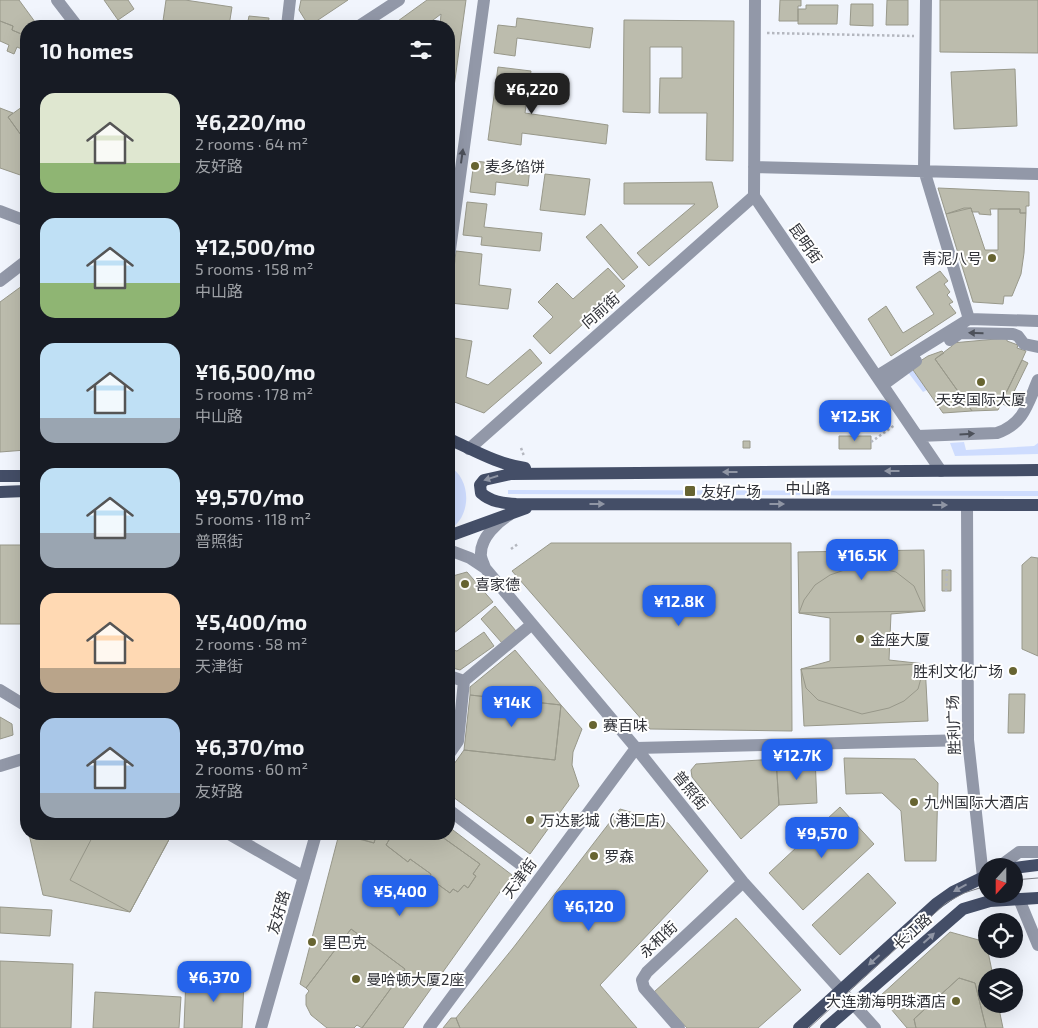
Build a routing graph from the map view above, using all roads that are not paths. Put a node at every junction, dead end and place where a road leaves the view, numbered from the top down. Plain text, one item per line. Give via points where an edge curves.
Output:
1 (57, 0) edge
2 (290, 0) edge
3 (399, 0) edge
4 (484, 0) edge
5 (755, 0) edge
6 (926, 0) edge
7 (72, 20) edge
8 (288, 20) edge
9 (368, 20) edge
10 (754, 168) junction
11 (924, 170) junction
12 (1038, 174) edge
13 (754, 196) junction
14 (0, 212) edge
15 (455, 213) edge
16 (20, 219) edge
17 (20, 266) edge
18 (1, 280) edge
19 (969, 319) junction
20 (1038, 321) edge
21 (1007, 339) dead end
22 (1024, 344) junction
23 (1038, 347) edge
24 (880, 380) junction
25 (1038, 380) edge
26 (918, 436) junction
27 (455, 442) edge
28 (470, 449) junction
29 (1038, 470) edge
30 (941, 471) junction
31 (557, 473) junction
32 (0, 476) edge
33 (20, 476) edge
34 (20, 491) edge
35 (0, 492) edge
36 (548, 504) junction
37 (967, 505) junction
38 (1038, 505) edge
39 (521, 509) junction
40 (455, 534) edge
41 (455, 552) edge
42 (485, 568) junction
43 (532, 625) junction
44 (455, 678) edge
45 (464, 681) junction
46 (0, 690) edge
47 (20, 702) edge
48 (968, 740) junction
49 (455, 745) edge
50 (636, 748) junction
51 (20, 760) edge
52 (0, 766) edge
53 (455, 815) edge
54 (240, 840) edge
55 (314, 840) edge
56 (1038, 852) edge
57 (983, 858) edge
58 (1011, 858) edge
59 (520, 864) dead end
60 (1038, 865) edge
61 (1023, 867) edge
62 (304, 877) junction
63 (978, 881) edge
64 (743, 882) junction
65 (1028, 898) edge
66 (979, 903) edge
67 (1038, 922) edge
68 (1038, 945) edge
69 (842, 990) junction
70 (854, 1004) junction
71 (262, 1028) edge
72 (429, 1028) edge
73 (679, 1028) edge
74 (798, 1028) edge
75 (826, 1028) edge
76 (875, 1028) edge

1 - 7 street
2 - 8 street
3 - 9 street
15 -> 4 street
5 - 10 street
6 - 11 street
10 - 11 street
10 - 13 street
11 - 12 street
11 - 19 street
13 - 24 street, 昆明街
13 - 28 street, 向前街
14 - 16 street
17 - 18 street
19 - 20 street
19 - 24 street
21 - 22 street
22 - 23 street
22 -> 24 street via 1013,334 960,333 912,365
24 - 26 street, 昆明街
26 -> 25 street via 1008,429 1023,414
26 - 30 street, 昆明街
27 - 28 main road
28 - 31 main road via 509,466
29 - 30 main road, 中山路
30 -> 31 main road, 中山路
31 -> 36 main road via 496,476 480,485 481,493 498,502
32 - 33 main road
34 - 35 main road
36 -> 37 main road, 中山路
36 - 39 main road
37 - 38 main road, 中山路
37 - 48 street, 胜利广场
39 - 40 main road
39 - 42 street via 503,518 484,541 480,553
41 - 42 street
42 - 43 street, 普照街
43 - 45 street
43 - 50 street, 普照街
44 - 45 street
45 - 49 street
46 - 47 street
48 - 50 street
48 - 57 street, 胜利广场
50 - 64 street, 普照街
50 - 72 street, 天津街
51 - 52 street
53 - 59 street
54 - 62 street
55 - 62 street, 友好路
56 - 58 street via 1019,852
60 - 61 main road
62 - 71 street, 友好路
63 -> 69 main road, 长江路 via 936,904
64 - 69 street, 普照街
64 - 73 street, 永和街 via 642,980 644,988
65 - 67 street
65 - 68 street
70 -> 66 main road, 长江路 via 955,914
69 - 70 street, 普照街
69 - 74 main road, 长江路
70 - 75 main road, 长江路
70 - 76 street, 普照街

